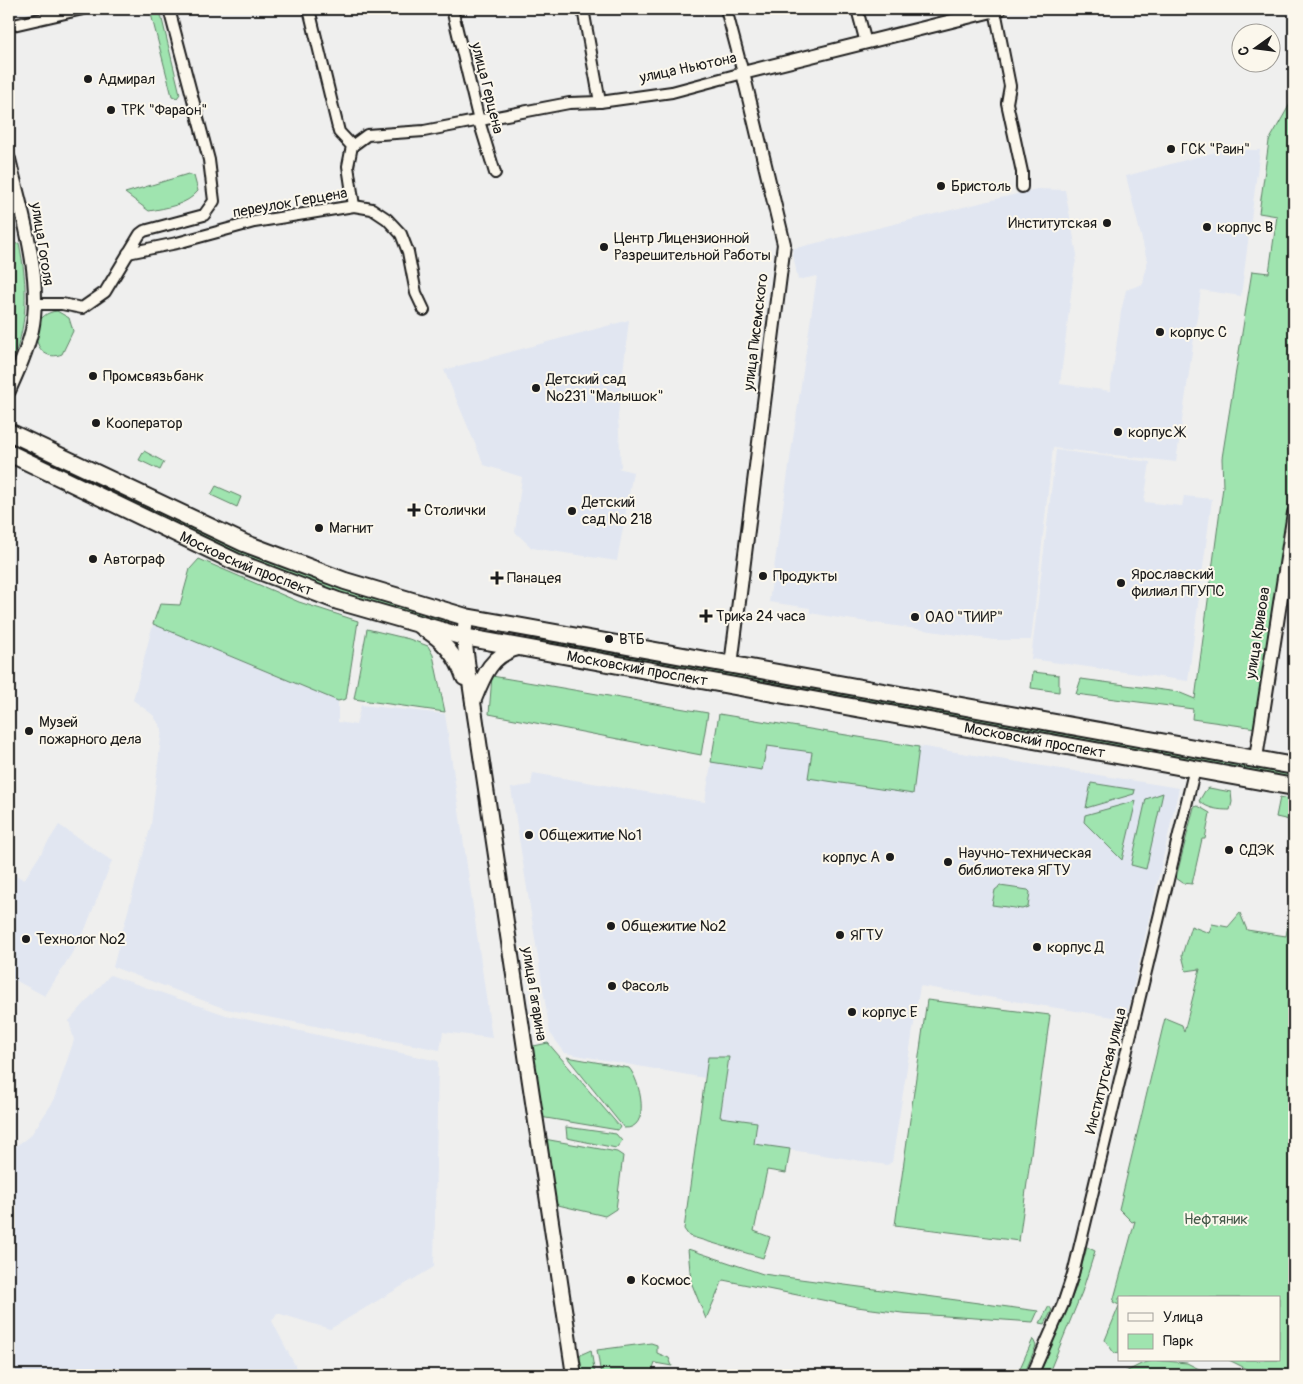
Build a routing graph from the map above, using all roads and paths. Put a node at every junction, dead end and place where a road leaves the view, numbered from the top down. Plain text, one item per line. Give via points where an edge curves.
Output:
1 (83, 9) edge
2 (169, 9) edge
3 (309, 9) edge
4 (452, 9) edge
5 (583, 9) edge
6 (726, 9) edge
7 (857, 9) edge
8 (998, 10) edge
9 (979, 11) edge
10 (9, 26) edge
11 (866, 42) junction
12 (743, 73) junction
13 (600, 102) junction
14 (479, 121) junction
15 (352, 146) junction
16 (9, 159) edge
17 (494, 173) dead end
18 (1022, 187) dead end
19 (354, 206) junction
20 (128, 253) junction
21 (34, 304) junction
22 (424, 310) dead end
23 (9, 391) edge
24 (9, 432) edge
25 (9, 453) edge
26 (1294, 512) edge
27 (466, 617) junction
28 (417, 625) junction
29 (464, 637) junction
30 (518, 648) junction
31 (731, 665) junction
32 (473, 703) junction
33 (1256, 758) junction
34 (1294, 766) edge
35 (1195, 768) junction
36 (1294, 787) edge
37 (574, 1375) edge
38 (1032, 1375) edge

1 - 10 street
2 - 20 street via 209,160 214,201 204,216 144,231
3 - 15 street via 339,132
4 - 14 street, улица Герцена
5 - 13 street
6 - 12 street, улица Писемского
7 - 11 street
8 - 9 street, улица Ньютона
8 - 18 street via 1010,86 1007,103 1022,172
9 - 11 street, улица Ньютона
11 - 12 street, улица Ньютона
12 - 13 street, улица Ньютона via 672,92
12 - 31 street, улица Писемского via 784,244
13 - 14 street, улица Ньютона via 568,103
14 - 15 street, улица Ньютона via 424,132 367,135
14 - 17 street, улица Герцена
15 - 19 street via 348,166
16 - 21 street, улица Гоголя via 30,252
19 - 20 street, переулок Герцена via 254,222 177,244
19 - 22 street, переулок Герцена via 372,209 401,234 416,293
20 - 21 street via 105,292 82,308
21 - 23 street, улица Гоголя via 26,350
24 - 27 main road, Московский проспект via 244,543 345,582
25 - 28 main road, Московский проспект via 227,558 338,601
26 - 33 street, улица Кривова
27 - 29 main road, улица Гагарина
27 - 31 main road, Московский проспект
28 - 29 main road, Московский проспект
28 - 32 main road via 456,657
29 - 30 main road, Московский проспект
29 - 32 main road, улица Гагарина
30 - 32 main road via 498,656 491,664
30 - 35 main road, Московский проспект
31 - 33 main road, Московский проспект
32 - 37 main road, улица Гагарина
33 - 34 main road, Московский проспект
35 - 36 main road, Московский проспект
35 - 38 street, Институтская улица via 1073,1274

